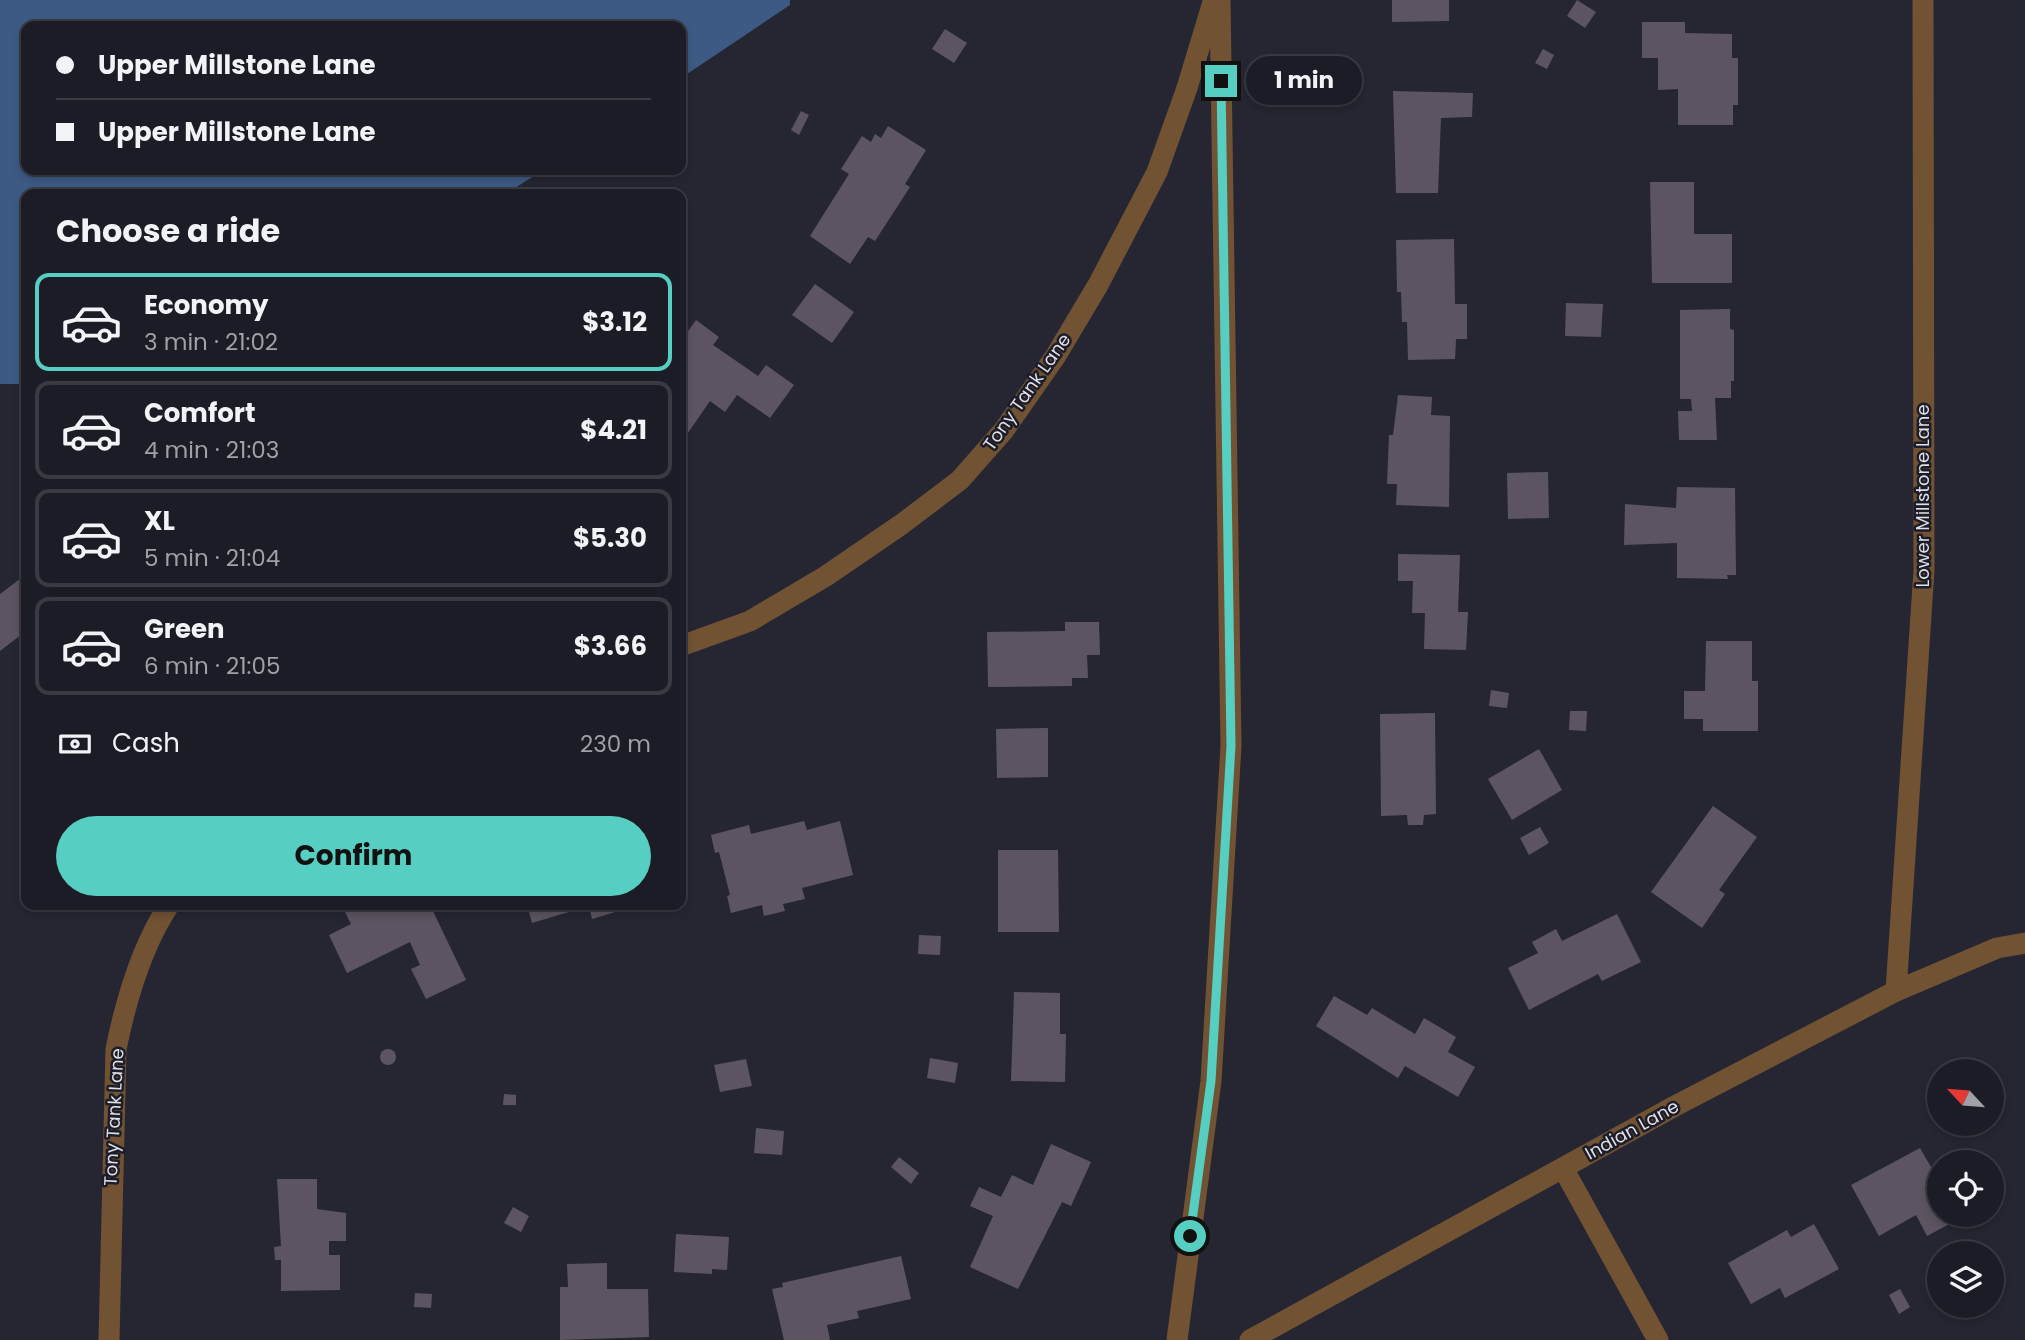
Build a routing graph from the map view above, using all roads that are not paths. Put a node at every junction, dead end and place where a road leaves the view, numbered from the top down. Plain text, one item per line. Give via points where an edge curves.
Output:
1 (1214, 0) edge
2 (1220, 0) edge
3 (1923, 0) edge
4 (686, 644) edge
5 (166, 910) edge
6 (2025, 943) edge
7 (1896, 991) junction
8 (1563, 1168) junction
9 (108, 1340) edge
10 (1177, 1340) edge
11 (1250, 1340) edge
12 (1658, 1340) edge

1 - 4 street, Tony Tank Lane via 1157,172 1098,285 1004,430 960,480 826,576 750,621
2 - 10 street via 1231,746 1211,1081
3 - 7 street, Lower Millstone Lane via 1924,570
5 - 9 street, Tony Tank Lane via 145,951 116,1049
6 - 7 street, Indian Lane via 1997,948
7 - 8 street, Indian Lane
8 - 11 street, Indian Lane
8 - 12 street

